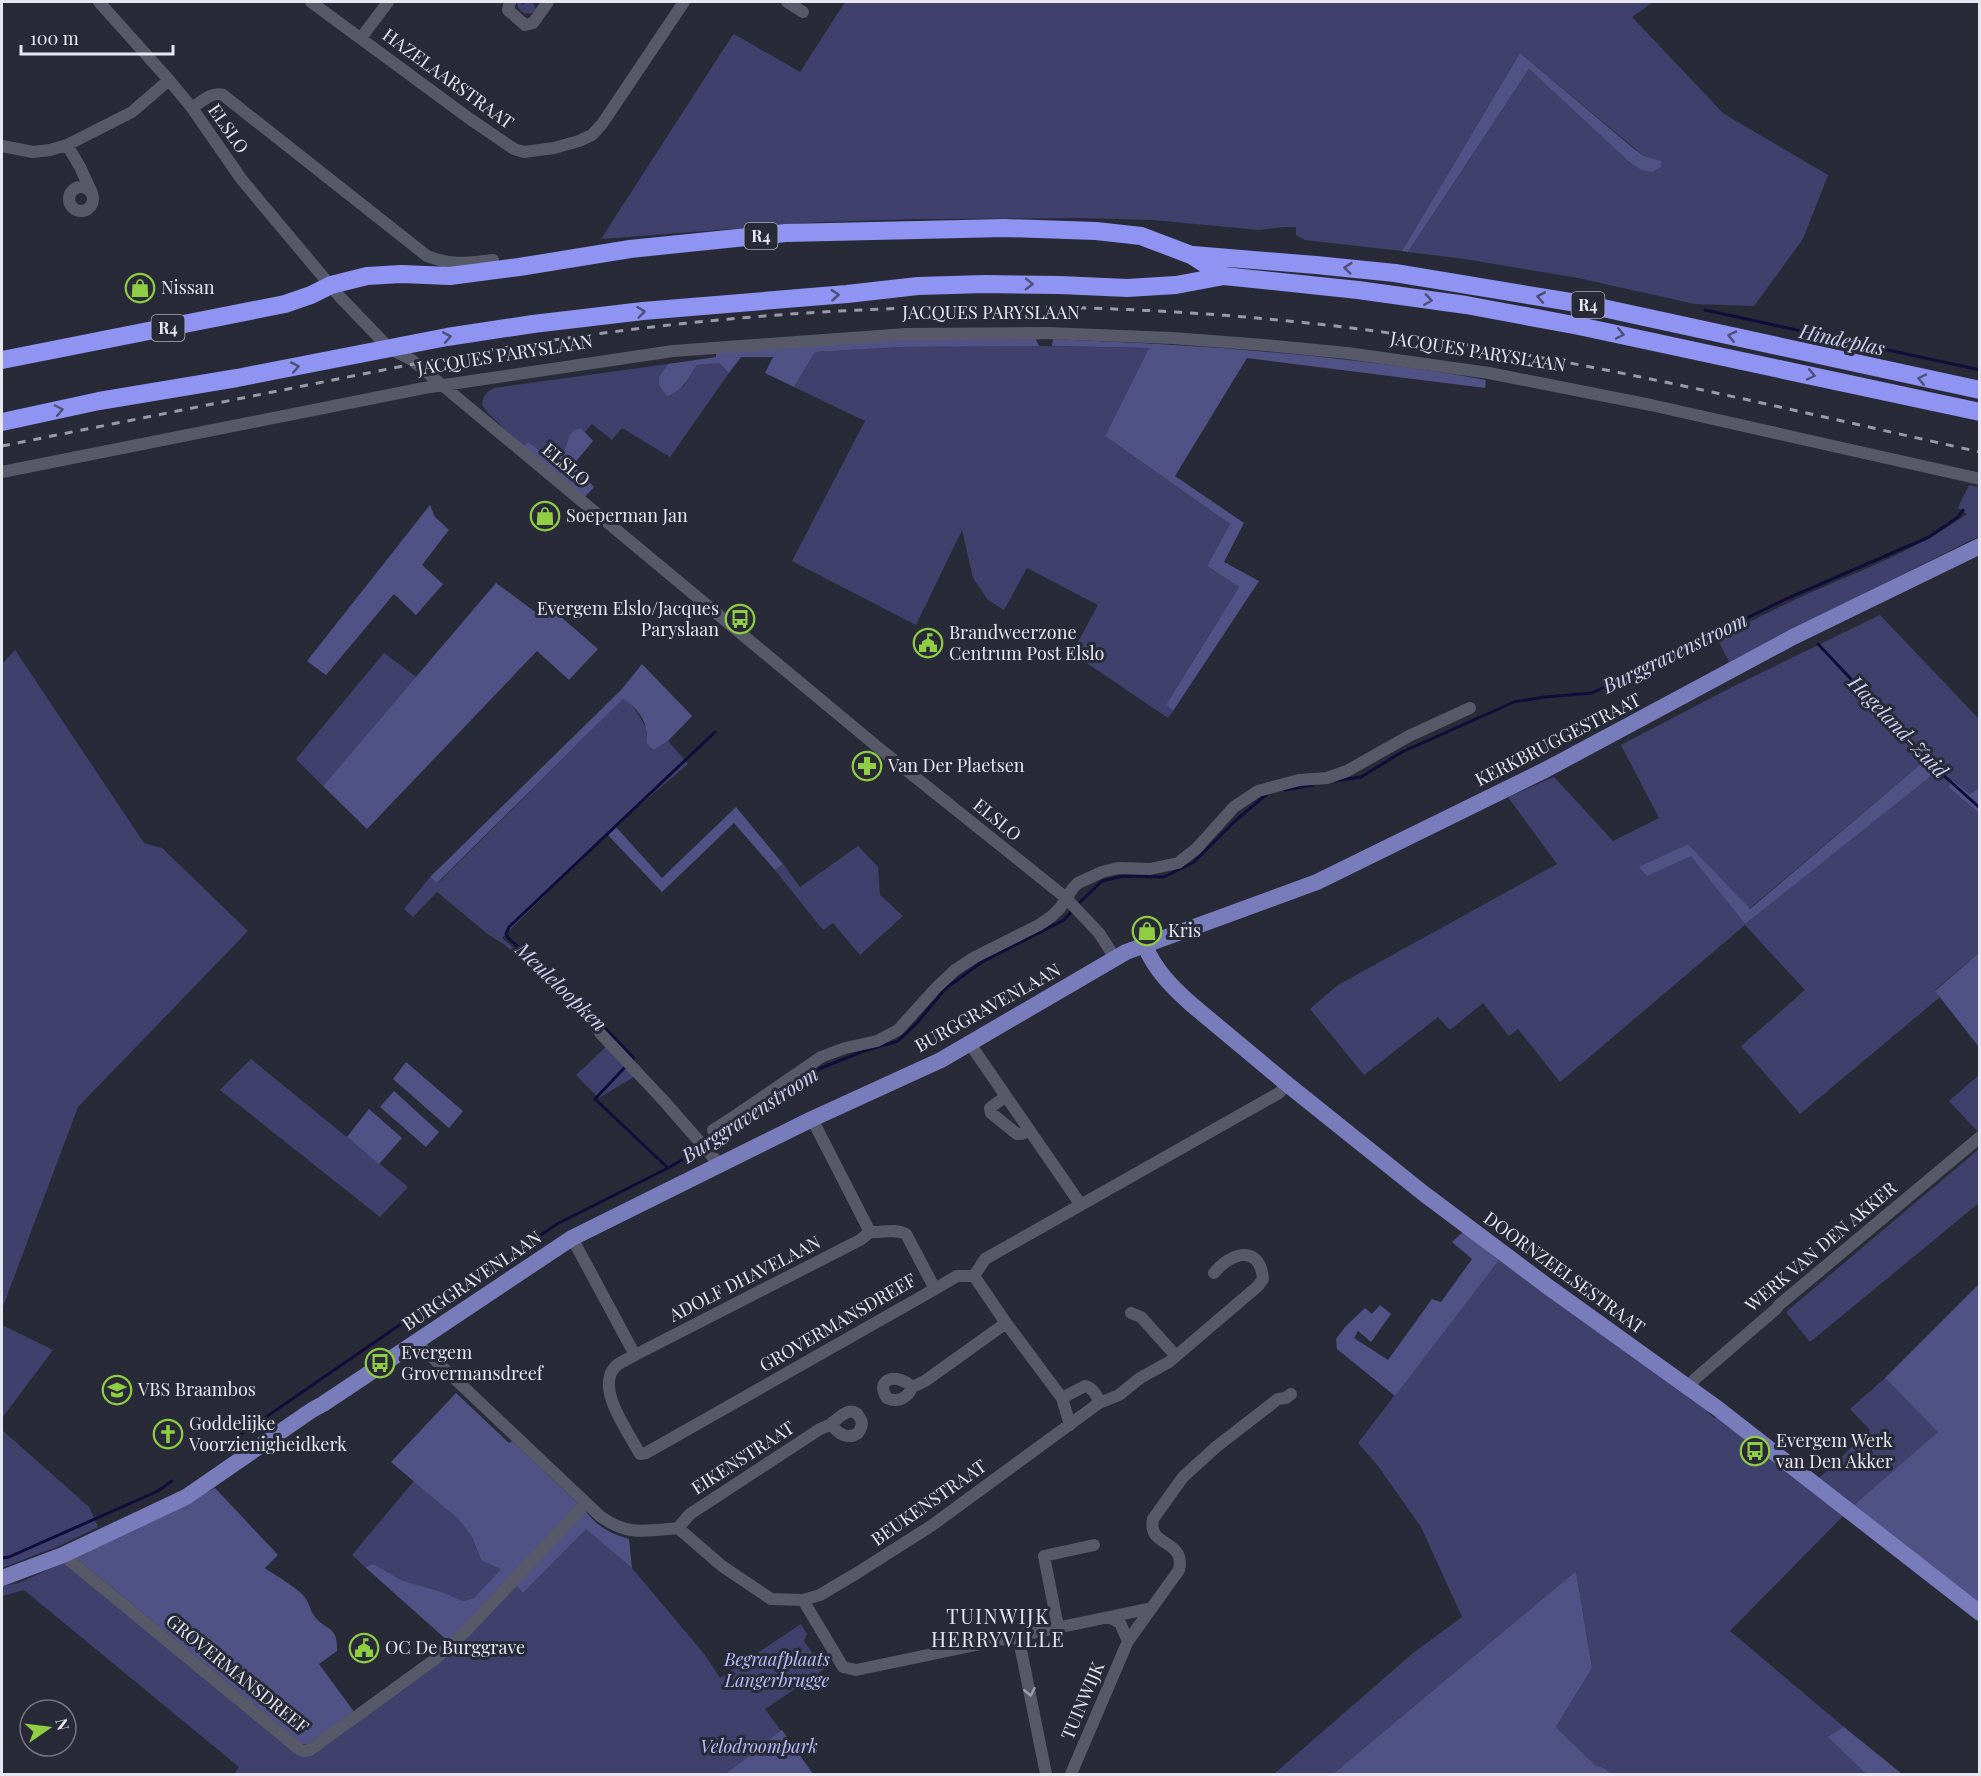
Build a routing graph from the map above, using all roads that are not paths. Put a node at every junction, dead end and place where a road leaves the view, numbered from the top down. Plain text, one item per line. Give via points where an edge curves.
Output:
1 (99, 2) edge
2 (311, 2) edge
3 (388, 2) edge
4 (510, 2) edge
5 (548, 2) edge
6 (684, 2) edge
7 (787, 2) edge
8 (804, 12) dead end
9 (361, 38) junction
10 (169, 80) junction
11 (192, 108) junction
12 (67, 145) junction
13 (2, 146) edge
14 (92, 194) dead end
15 (1191, 255) junction
16 (493, 260) dead end
17 (1224, 276) junction
18 (331, 285) junction
19 (390, 349) junction
20 (2, 360) edge
21 (443, 385) junction
22 (1980, 390) edge
23 (1980, 412) edge
24 (2, 422) edge
25 (2, 472) edge
26 (1980, 479) edge
27 (1980, 546) edge
28 (1470, 708) dead end
29 (1067, 900) junction
30 (1145, 946) junction
31 (1115, 958) junction
32 (600, 1032) dead end
33 (970, 1044) junction
34 (1287, 1084) junction
35 (1005, 1097) junction
36 (812, 1119) junction
37 (713, 1130) dead end
38 (1028, 1130) junction
39 (1980, 1137) edge
40 (719, 1164) junction
41 (1080, 1205) junction
42 (870, 1232) junction
43 (572, 1238) junction
44 (1214, 1273) dead end
45 (974, 1276) junction
46 (935, 1289) junction
47 (1131, 1313) dead end
48 (1006, 1323) junction
49 (416, 1342) junction
50 (635, 1355) junction
51 (1176, 1356) junction
52 (912, 1387) dead end
53 (1688, 1387) junction
54 (1291, 1394) dead end
55 (1062, 1398) junction
56 (1100, 1403) junction
57 (623, 1422) joint
58 (831, 1425) dead end
59 (1070, 1425) junction
60 (586, 1503) junction
61 (678, 1528) junction
62 (1094, 1545) dead end
63 (63, 1555) junction
64 (2, 1578) edge
65 (803, 1600) junction
66 (1152, 1608) junction
67 (1980, 1613) edge
68 (1108, 1617) junction
69 (1058, 1627) junction
70 (1018, 1635) junction
71 (1128, 1641) junction
72 (1046, 1774) edge
73 (1071, 1774) edge

1 - 10 street, ELSLO
2 - 9 street, HAZELAARSTRAAT
3 - 9 street
4 - 5 street via 508,10 525,25 533,23
6 - 9 street, HAZELAARSTRAAT via 592,135 533,151 514,149
7 - 8 street
10 - 11 street, ELSLO
10 - 12 street via 132,112
11 - 16 street, ELSLO via 213,94 223,95 427,256 456,265
11 - 18 street, ELSLO via 242,180
12 - 13 street via 33,152
12 - 14 street
15 - 17 highway, JACQUES PARYSLAAN / R4
15 - 18 highway, JACQUES PARYSLAAN / R4 via 1141,236 1096,231 1005,228 786,233 630,249 450,276 367,276
22 -> 15 highway, JACQUES PARYSLAAN / R4 via 1589,305 1395,273
19 -> 17 highway, JACQUES PARYSLAAN / R4 via 544,322 918,286 1028,284 1127,288 1176,285
17 -> 23 highway, JACQUES PARYSLAAN / R4 via 1466,305
18 - 19 street, ELSLO
18 - 20 highway, JACQUES PARYSLAAN / R4 via 285,304
19 - 21 street, ELSLO via 412,360
24 -> 19 highway, JACQUES PARYSLAAN / R4
21 - 25 street, JACQUES PARYSLAAN
21 - 26 street, JACQUES PARYSLAAN via 673,351 813,339 956,333 1172,338 1347,353 1489,373 1663,407
21 - 29 street, ELSLO
27 - 30 main road, KERKBRUGGESTRAAT via 1793,637 1547,769 1368,858 1317,882
28 - 29 street via 1408,736 1347,771 1258,790 1234,807 1178,863 1102,872 1078,883
29 - 31 street, ELSLO via 1107,943
29 - 37 street via 1048,919 955,970 898,1030 877,1041 821,1057
30 - 31 main road, BURGGRAVENLAAN
30 - 34 main road, DOORNZEELSESTRAAT via 1168,983
31 - 33 main road, BURGGRAVENLAAN
32 - 40 street
33 - 35 street
33 - 36 main road, BURGGRAVENLAAN
34 - 41 street via 1279,1093
34 - 53 main road, DOORNZEELSESTRAAT via 1483,1238
35 - 38 street
35 - 38 street via 990,1108 991,1113 1017,1134
36 - 40 main road, BURGGRAVENLAAN
36 - 42 street
38 - 41 street
39 - 53 street, WERK VAN DEN AKKER via 1779,1305
40 - 43 main road, BURGGRAVENLAAN
41 - 45 street via 985,1259
42 - 46 street via 894,1230 906,1234
42 - 50 street, ADOLF DHAVELAAN
43 - 49 main road, BURGGRAVENLAAN
43 - 50 street
44 - 51 street, BEUKENSTRAAT via 1234,1256 1245,1254 1258,1263 1263,1279
45 - 46 street, GROVERMANSDREEF via 957,1276
45 - 48 street
46 - 57 street, GROVERMANSDREEF via 646,1453 640,1454
47 - 51 street via 1141,1317
48 - 52 street via 925,1382
48 - 55 street
49 - 60 street
49 - 63 main road, BURGGRAVENLAAN via 186,1497
50 - 57 street, ADOLF DHAVELAAN via 615,1367 608,1380 608,1393
51 - 56 street, BEUKENSTRAAT via 1119,1395
53 - 67 main road, DOORNZEELSESTRAAT
54 - 66 street, TUINWIJK via 1278,1399 1216,1447 1183,1477 1153,1519 1154,1534 1179,1553 1181,1561 1179,1570
55 - 56 street via 1085,1386
55 - 59 street
56 - 59 street, BEUKENSTRAAT
58 - 61 street, EIKENSTRAAT via 690,1514
59 - 65 street, BEUKENSTRAAT via 931,1526 857,1574
60 - 61 street via 610,1523 627,1530
60 - 63 street, GROVERMANSDREEF via 434,1660 310,1750 303,1751
61 - 65 street, BEUKENSTRAAT via 722,1566 771,1599
62 - 69 street via 1044,1556
63 - 64 main road, BURGGRAVENLAAN
65 - 70 street via 843,1666 856,1670
66 - 68 street
66 - 71 street, TUINWIJK
68 - 69 street
68 - 71 street via 1120,1623
69 - 70 street
70 -> 72 street
71 - 73 street, TUINWIJK

